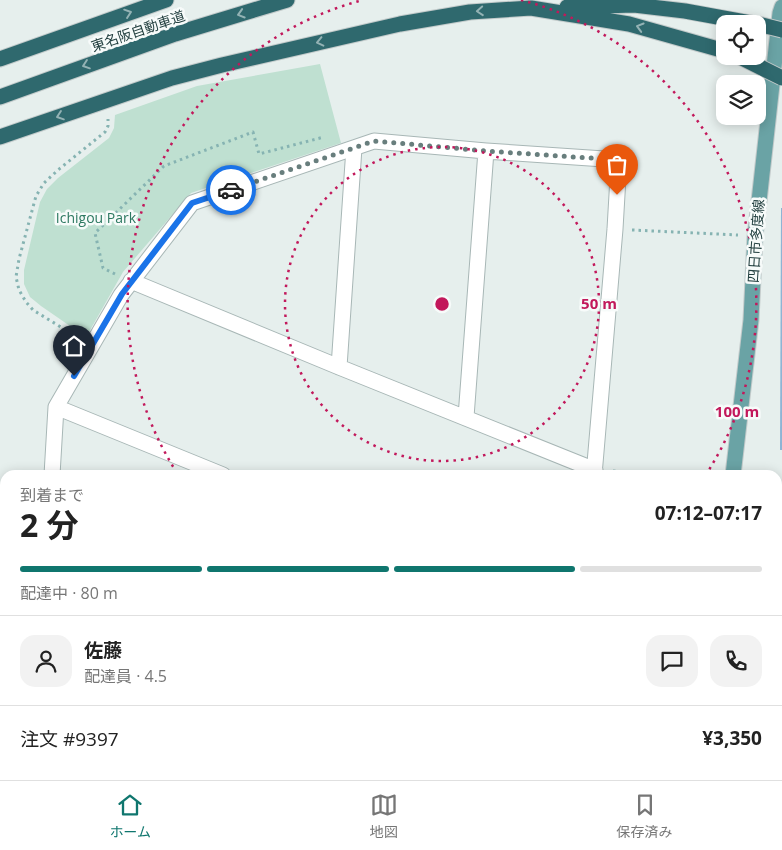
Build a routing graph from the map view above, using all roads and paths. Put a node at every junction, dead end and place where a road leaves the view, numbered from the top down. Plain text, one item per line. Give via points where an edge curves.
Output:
1 (166, 0) edge
2 (287, 0) edge
3 (782, 7) edge
4 (531, 8) junction
5 (716, 17) edge
6 (766, 26) edge
7 (782, 30) edge
8 (716, 48) edge
9 (0, 59) edge
10 (756, 65) edge
11 (782, 78) edge
12 (0, 97) edge
13 (108, 116) dead end
14 (0, 137) edge
15 (324, 137) dead end
16 (354, 148) junction
17 (486, 151) junction
18 (615, 229) junction
19 (739, 235) dead end
20 (103, 268) dead end
21 (131, 281) junction
22 (92, 346) junction
23 (339, 367) junction
24 (56, 407) junction
25 (466, 417) junction
26 (52, 470) edge
27 (211, 470) edge
28 (589, 470) edge
29 (594, 470) edge
30 (734, 470) edge

9 -> 1 highway, 東名阪自動車道
2 -> 12 highway, 東名阪自動車道 via 175,34
3 - 30 main road, 四日市多度線 via 755,238 751,320
4 - 5 highway via 634,5
8 -> 4 highway via 629,24
4 -> 14 highway via 470,12 400,24 230,63 172,78
6 - 7 highway, bridge
10 - 11 highway, bridge
13 - 22 path via 105,132 58,170 36,196 16,277 26,302 33,310
15 - 20 path via 259,154 253,132 164,166 95,233
16 - 17 street via 374,141
16 - 21 street via 192,203
16 - 23 street
17 - 18 street via 619,160
17 - 25 street
18 - 19 path
18 - 29 street
21 - 22 street
21 - 23 street
22 - 24 street
23 - 25 street
24 - 26 street
24 - 27 street
25 - 28 street

